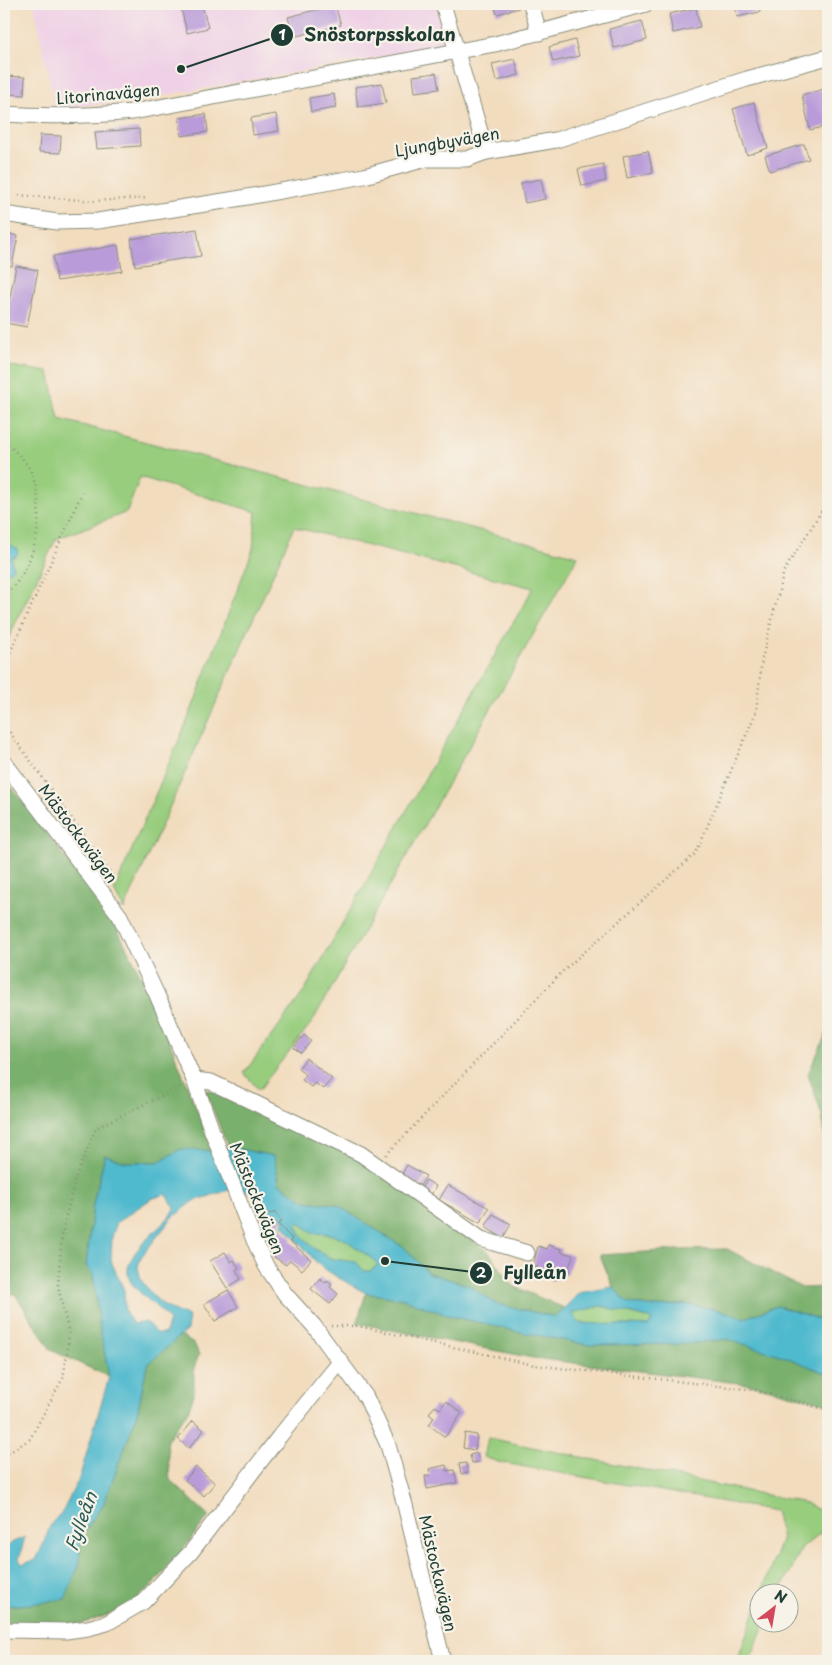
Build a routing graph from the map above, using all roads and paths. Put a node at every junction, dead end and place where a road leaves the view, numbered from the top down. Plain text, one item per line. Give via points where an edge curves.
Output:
1 (443, 4) edge
2 (531, 4) edge
3 (646, 4) edge
4 (539, 33) junction
5 (456, 52) junction
6 (828, 57) edge
7 (4, 114) edge
8 (480, 133) junction
9 (442, 144) dead end
10 (486, 152) junction
11 (4, 194) edge
12 (155, 197) dead end
13 (4, 214) edge
14 (4, 442) edge
15 (83, 491) dead end
16 (828, 501) edge
17 (4, 596) edge
18 (4, 666) edge
19 (4, 724) edge
20 (4, 762) edge
21 (104, 895) junction
22 (194, 1080) junction
23 (376, 1164) junction
24 (527, 1253) dead end
25 (314, 1326) junction
26 (341, 1361) junction
27 (828, 1410) edge
28 (4, 1456) edge
29 (4, 1630) edge
30 (442, 1661) edge

1 - 5 street
2 - 4 street
3 - 4 street, Litorinavägen
4 - 5 street, Litorinavägen
5 - 7 street, Litorinavägen via 133,112 88,116
5 - 8 street
6 - 10 street, Ljungbyvägen via 556,140
8 - 9 path via 469,135 465,140
8 - 10 street
10 - 13 street, Ljungbyvägen via 467,159 426,159 364,176 98,221 57,222
11 - 12 path via 93,201
14 - 17 path via 24,461 33,477 38,512 37,532 28,564
15 - 18 path
16 - 23 path via 784,571 762,659 756,712 696,854 564,970
19 - 21 path via 113,876
20 - 21 street, Mästockavägen
21 - 22 street, Mästockavägen via 120,916
22 - 23 street via 211,1082 362,1154
22 - 25 street, Mästockavägen via 266,1266 285,1294
22 - 28 path via 96,1128 75,1178 62,1234 58,1286 69,1333 63,1378 30,1439
23 - 24 street via 482,1239
25 - 26 street, Mästockavägen
25 - 27 path via 358,1326 534,1365 755,1390
26 - 29 street via 191,1552 143,1602 106,1623 88,1628
26 - 30 street, Mästockavägen via 366,1397 388,1445

